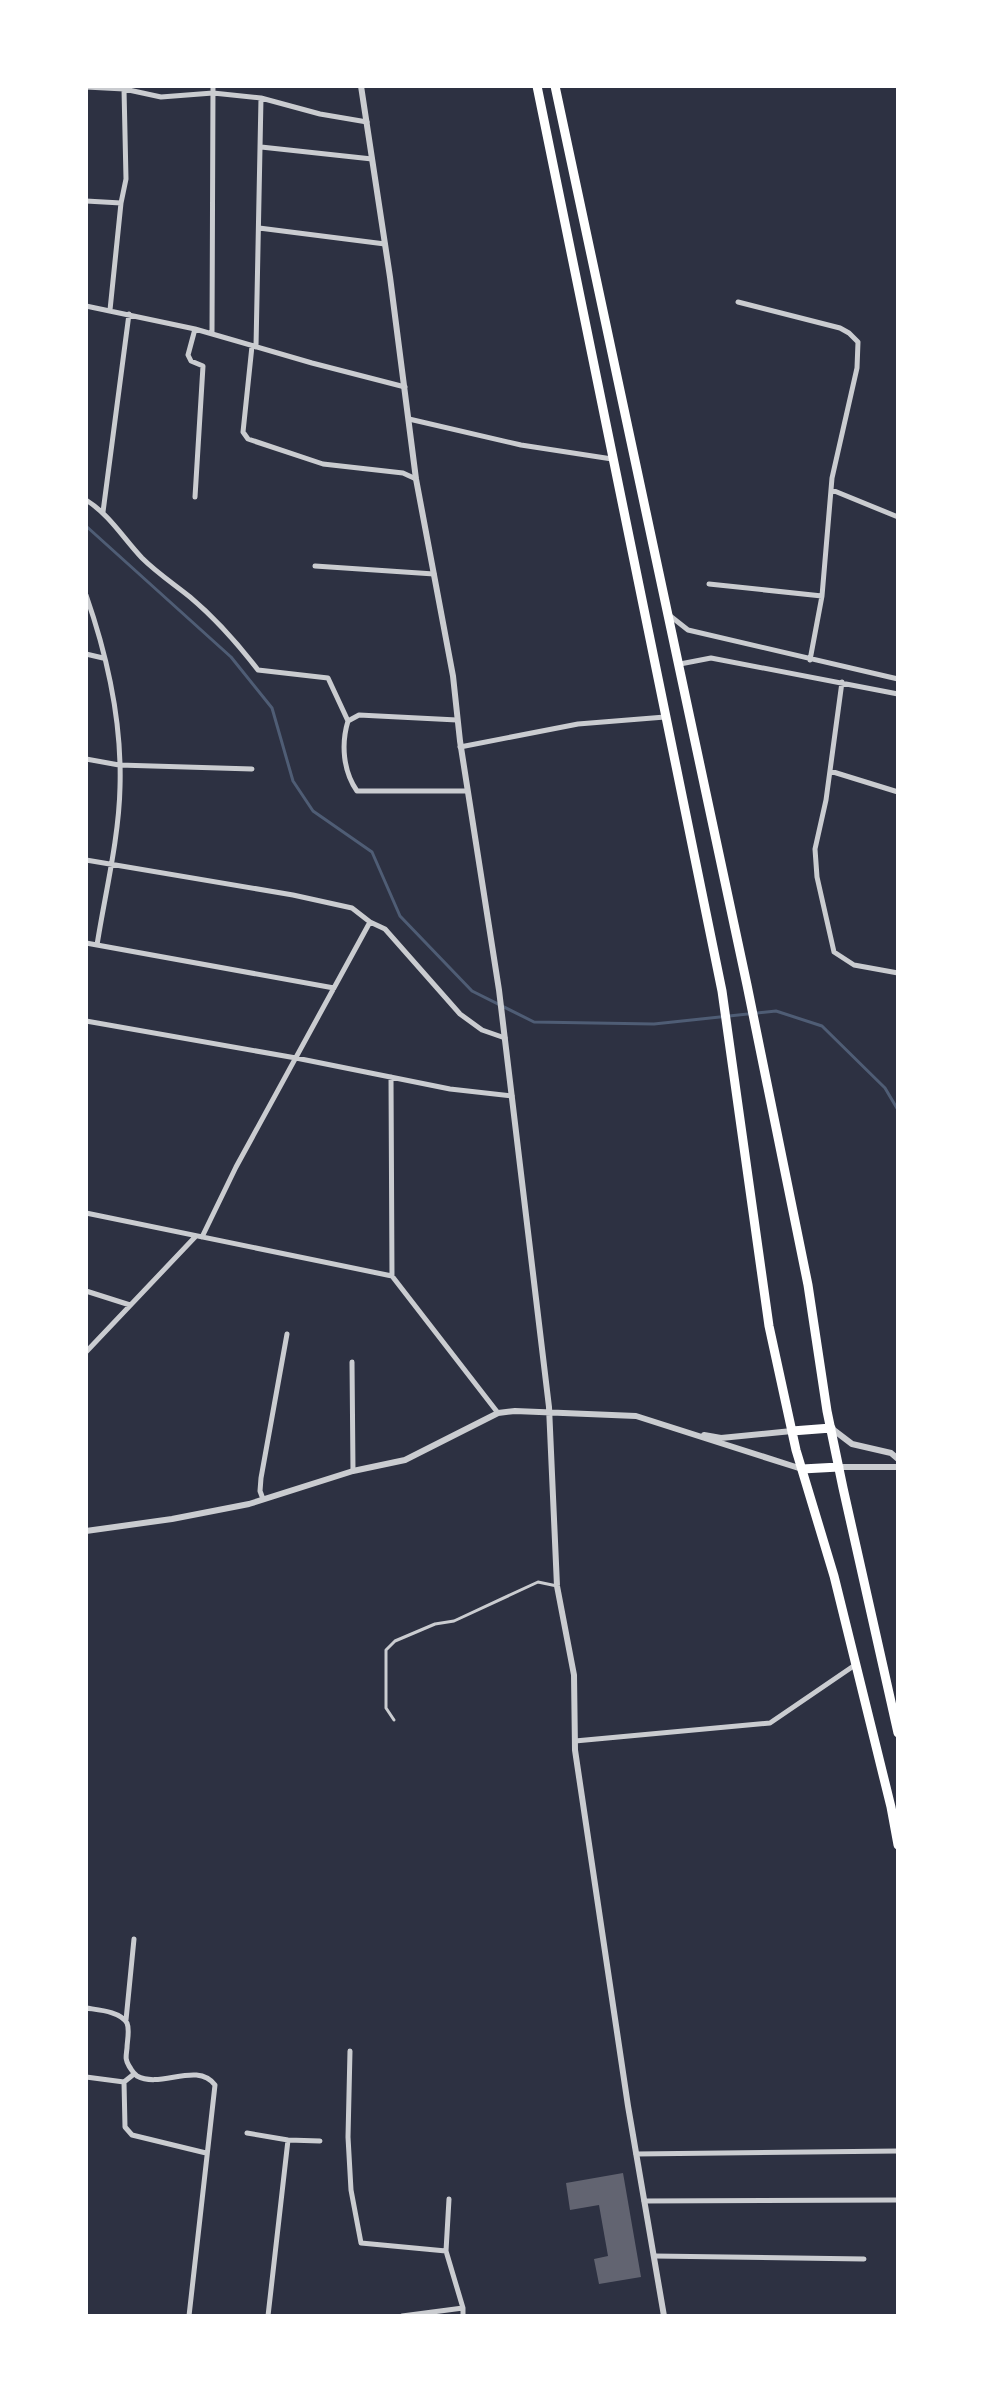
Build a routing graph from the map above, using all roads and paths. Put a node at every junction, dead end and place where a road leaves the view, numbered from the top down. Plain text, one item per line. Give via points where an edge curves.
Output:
1 (361, 86) edge
2 (537, 86) edge
3 (555, 86) edge
4 (86, 87) edge
5 (124, 89) junction
6 (213, 90) edge
7 (261, 98) junction
8 (367, 122) junction
9 (261, 147) junction
10 (372, 159) junction
11 (86, 201) edge
12 (121, 203) junction
13 (259, 228) junction
14 (386, 244) junction
15 (738, 302) dead end
16 (86, 306) edge
17 (110, 310) junction
18 (129, 314) junction
19 (195, 329) junction
20 (212, 334) junction
21 (254, 346) junction
22 (405, 387) junction
23 (409, 419) junction
24 (613, 459) junction
25 (416, 479) junction
26 (832, 490) junction
27 (195, 497) dead end
28 (86, 500) edge
29 (102, 512) junction
30 (898, 517) edge
31 (315, 566) dead end
32 (434, 574) junction
33 (709, 584) dead end
34 (86, 595) edge
35 (822, 596) junction
36 (668, 615) junction
37 (86, 654) edge
38 (104, 658) junction
39 (810, 660) junction
40 (679, 665) junction
41 (898, 679) edge
42 (842, 682) junction
43 (898, 694) edge
44 (666, 717) junction
45 (457, 720) junction
46 (348, 721) junction
47 (460, 747) junction
48 (86, 759) edge
49 (119, 765) junction
50 (252, 769) dead end
51 (830, 771) junction
52 (467, 791) junction
53 (898, 792) edge
54 (86, 860) edge
55 (111, 864) junction
56 (370, 922) junction
57 (86, 943) edge
58 (97, 945) junction
59 (898, 973) edge
60 (334, 988) junction
61 (86, 1021) edge
62 (505, 1038) junction
63 (296, 1058) junction
64 (391, 1077) junction
65 (512, 1096) junction
66 (86, 1213) edge
67 (199, 1236) junction
68 (392, 1276) junction
69 (86, 1291) edge
70 (130, 1305) junction
71 (287, 1334) dead end
72 (86, 1352) edge
73 (352, 1362) dead end
74 (549, 1412) junction
75 (498, 1413) junction
76 (831, 1428) junction
77 (792, 1431) junction
78 (685, 1432) junction
79 (898, 1459) edge
80 (839, 1467) junction
81 (898, 1467) edge
82 (802, 1469) junction
83 (353, 1471) junction
84 (263, 1499) junction
85 (86, 1531) edge
86 (557, 1586) junction
87 (856, 1664) junction
88 (394, 1720) dead end
89 (898, 1733) edge
90 (575, 1741) junction
91 (898, 1845) edge
92 (134, 1939) dead end
93 (86, 2008) edge
94 (126, 2021) junction
95 (350, 2051) dead end
96 (134, 2074) junction
97 (86, 2077) edge
98 (124, 2082) junction
99 (247, 2133) dead end
100 (288, 2140) junction
101 (320, 2141) dead end
102 (898, 2151) edge
103 (206, 2153) junction
104 (636, 2154) junction
105 (449, 2199) dead end
106 (898, 2200) edge
107 (644, 2201) junction
108 (446, 2251) junction
109 (654, 2256) junction
110 (864, 2259) dead end
111 (463, 2308) junction
112 (189, 2316) edge
113 (268, 2316) edge
114 (402, 2316) edge
115 (463, 2316) edge
116 (664, 2316) edge

1 - 8 street
2 - 24 highway
3 - 36 highway
4 - 5 street
5 - 6 street via 161,97
5 - 12 street via 126,179
6 - 7 street
6 - 20 street
7 - 8 street
7 - 9 street
8 - 10 street
9 - 10 street
9 - 13 street
10 - 14 street
11 - 12 street
12 - 17 street
13 - 14 street
13 - 21 street
14 - 22 street
15 - 26 street via 840,328 858,342
16 - 17 street
17 - 18 street
18 - 19 street
18 - 29 street
19 - 20 street
19 - 27 street via 188,355 203,366
20 - 21 street
21 - 22 street
21 - 25 street via 243,432 248,439 323,464
22 - 23 street
23 - 24 street
23 - 25 street
24 - 44 highway
25 - 32 street
26 - 30 street
26 - 35 street
28 - 29 street
29 - 46 street via 140,557 190,598 258,670 328,678
31 - 32 street
32 - 45 street
33 - 35 street
34 - 38 street
35 - 39 street
36 - 39 street via 688,630
36 - 40 highway
37 - 38 street
38 - 49 street via 117,719
39 - 41 street
40 - 42 street via 711,658
40 - 76 highway via 808,1285
42 - 43 street
42 - 51 street
44 - 47 street via 578,724
44 - 77 highway via 722,991 769,1326
45 - 46 street via 359,715
45 - 47 street
46 - 52 street via 346,762 357,791
47 - 52 street
48 - 49 street
49 - 50 street
49 - 55 street
51 - 53 street
51 - 59 street via 815,849 834,952 854,965
52 - 62 street
54 - 55 street
55 - 56 street via 352,908
55 - 58 street
56 - 60 street
56 - 62 street via 385,929 460,1014
57 - 58 street
58 - 60 street
60 - 63 street
61 - 63 street
62 - 65 street
63 - 64 street
63 - 67 street
64 - 65 street
64 - 68 street
65 - 74 street
66 - 67 street
67 - 68 street
67 - 70 street
68 - 75 street
69 - 70 street
70 - 72 street
71 - 84 street via 261,1478
73 - 83 street
74 - 75 street
74 - 78 street via 636,1416
74 - 86 street
75 - 83 street via 405,1460
76 - 77 highway
76 - 79 street via 852,1444
76 - 80 highway
77 - 78 street via 721,1438
77 - 82 highway
78 - 82 street
80 - 81 street
80 - 82 highway
80 - 89 highway
82 - 87 highway
83 - 84 street
84 - 85 street
86 - 88 lane via 538,1582 454,1621 395,1641 386,1650 386,1708
86 - 90 street via 574,1675
87 - 90 street via 770,1723
87 - 91 highway
90 - 104 street
92 - 94 street
93 - 94 street
94 - 96 street via 126,2061
95 - 108 street via 351,2190 361,2243
96 - 98 street
96 - 103 street via 151,2081 199,2075 212,2082
97 - 98 street
98 - 103 street via 125,2127 132,2135
99 - 100 street
100 - 101 street
100 - 113 street
102 - 104 street
103 - 112 street
104 - 107 street
105 - 108 street
106 - 107 street
107 - 109 street
108 - 111 street
109 - 110 street
109 - 116 street
111 - 114 street
111 - 115 street

